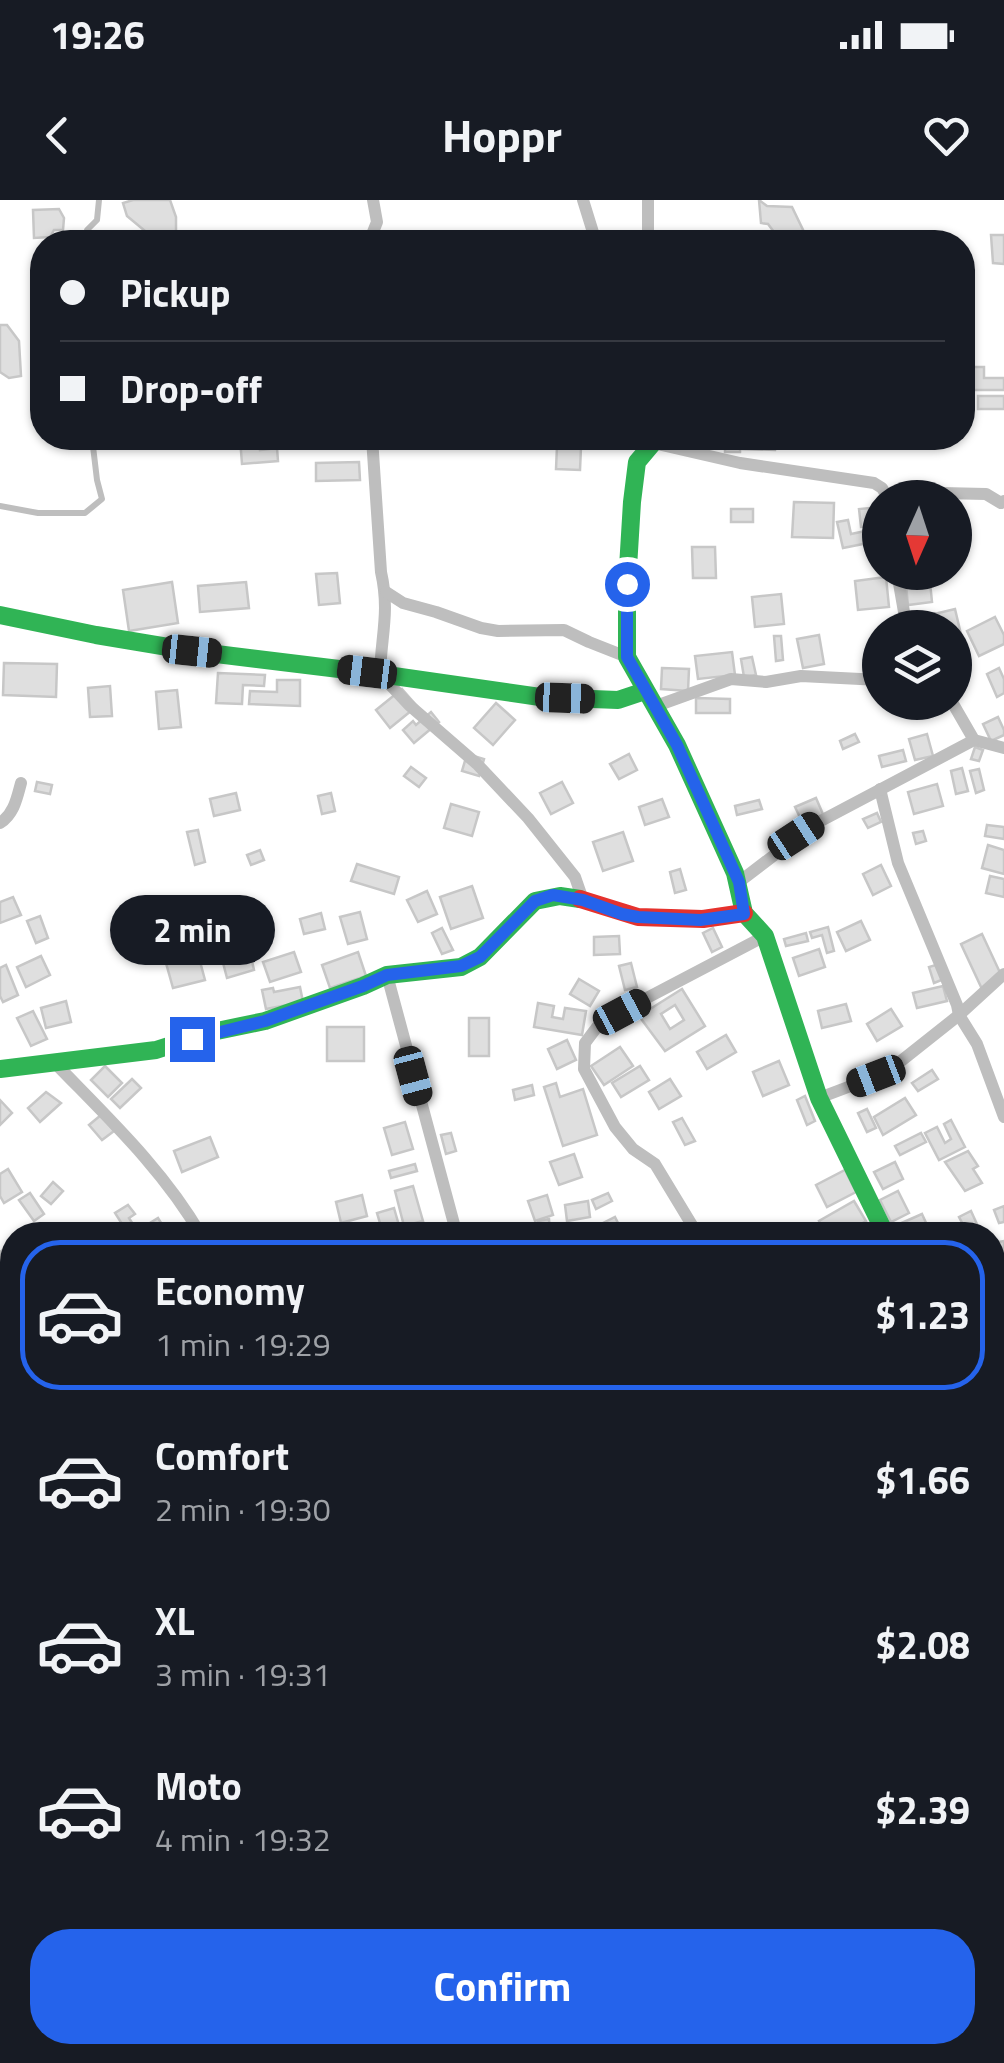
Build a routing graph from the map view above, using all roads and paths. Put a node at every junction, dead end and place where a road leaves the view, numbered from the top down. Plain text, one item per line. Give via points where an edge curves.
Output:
1 (99, 200) edge
2 (373, 200) edge
3 (583, 200) edge
4 (648, 200) edge
5 (87, 230) edge
6 (374, 230) edge
7 (592, 230) edge
8 (648, 230) edge
9 (93, 450) edge
10 (373, 450) edge
11 (645, 450) edge
12 (690, 450) edge
13 (862, 482) edge
14 (972, 494) edge
15 (1004, 501) edge
16 (0, 506) edge
17 (386, 592) junction
18 (0, 615) edge
19 (627, 657) junction
20 (380, 674) junction
21 (862, 679) edge
22 (650, 698) junction
23 (962, 720) edge
24 (974, 740) junction
25 (1004, 748) edge
26 (21, 782) dead end
27 (880, 789) junction
28 (0, 823) edge
29 (739, 882) junction
30 (583, 900) junction
31 (744, 914) junction
32 (764, 936) junction
33 (1004, 974) edge
34 (387, 975) junction
35 (958, 1015) junction
36 (54, 1062) junction
37 (0, 1069) edge
38 (819, 1098) junction
39 (1004, 1117) edge
40 (193, 1222) edge
41 (454, 1222) edge
42 (690, 1222) edge
43 (880, 1222) edge

1 - 5 lane via 97,220
2 - 6 street
3 - 7 street
4 - 8 street
9 - 16 lane via 102,499 85,513
10 - 17 street
11 - 19 street via 632,502
12 - 13 street
14 - 15 street
17 - 19 street via 481,628 564,630
17 - 20 street
18 - 20 street via 192,651
19 - 22 street
20 - 22 street via 540,697
20 - 30 street via 528,818 575,878
21 - 22 street via 731,679
22 - 29 street
23 - 24 street
24 - 25 street
24 - 27 street
26 - 28 street
27 - 29 street via 816,824
27 - 35 street via 898,863
29 - 31 street
30 - 31 street via 638,917
30 - 34 street via 536,900 480,957 461,966
31 - 32 street
32 - 38 street
32 - 42 street via 622,1012 585,1043 584,1069 614,1127 655,1164
33 - 35 street
34 - 36 street via 265,1021 156,1050
34 - 41 street
35 - 38 street via 896,1065
35 - 39 street
36 - 37 street
36 - 40 street via 173,1191
38 - 43 street

